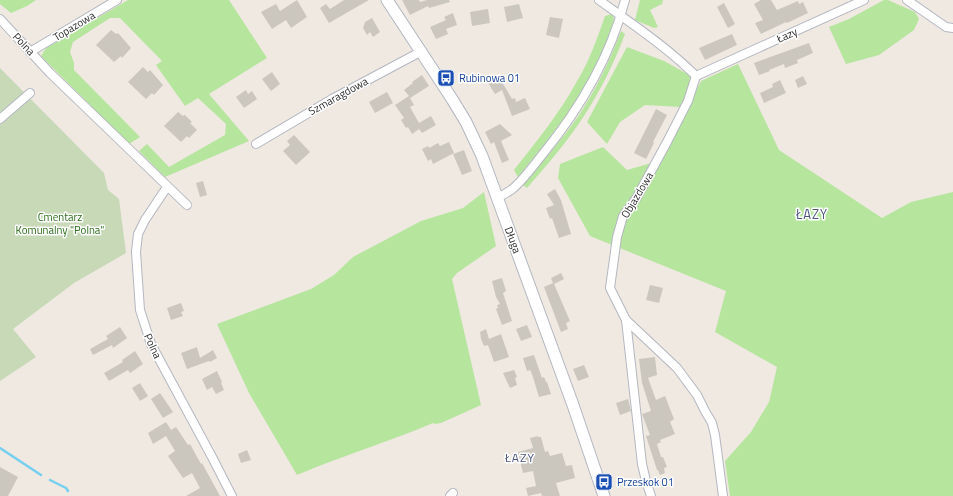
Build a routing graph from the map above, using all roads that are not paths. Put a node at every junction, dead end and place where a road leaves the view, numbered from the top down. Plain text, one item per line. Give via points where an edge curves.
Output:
1 (117, 0) edge
2 (387, 0) edge
3 (599, 0) edge
4 (625, 0) edge
5 (864, 0) edge
6 (907, 0) edge
7 (621, 16) junction
8 (0, 19) edge
9 (953, 28) edge
10 (422, 51) junction
11 (30, 52) junction
12 (696, 76) junction
13 (30, 93) dead end
14 (0, 119) edge
15 (256, 144) dead end
16 (168, 187) junction
17 (498, 198) junction
18 (187, 205) dead end
19 (626, 320) junction
20 (232, 496) edge
21 (604, 496) edge
22 (651, 496) edge
23 (723, 496) edge

1 - 11 street, Topazowa
2 - 10 street, Długa
3 - 7 street
4 - 7 street
5 - 12 street, Łazy
6 - 9 street via 946,27
7 - 12 street via 683,63
7 - 17 street via 607,52 574,112 555,139 512,189
8 - 11 street, Polna
10 - 15 street, Szmaragdowa via 332,99
10 - 17 street, Długa via 466,122
11 - 16 street, Polna
12 - 19 street, Objazdowa via 688,101 620,225 610,288
13 - 14 street
16 - 18 street, Polna
16 - 20 street, Polna via 145,220 137,240 140,310 151,344
17 - 21 street, Długa
19 - 22 street, Objazdowa via 642,464
19 - 23 street, Objazdowa via 677,368 712,423

